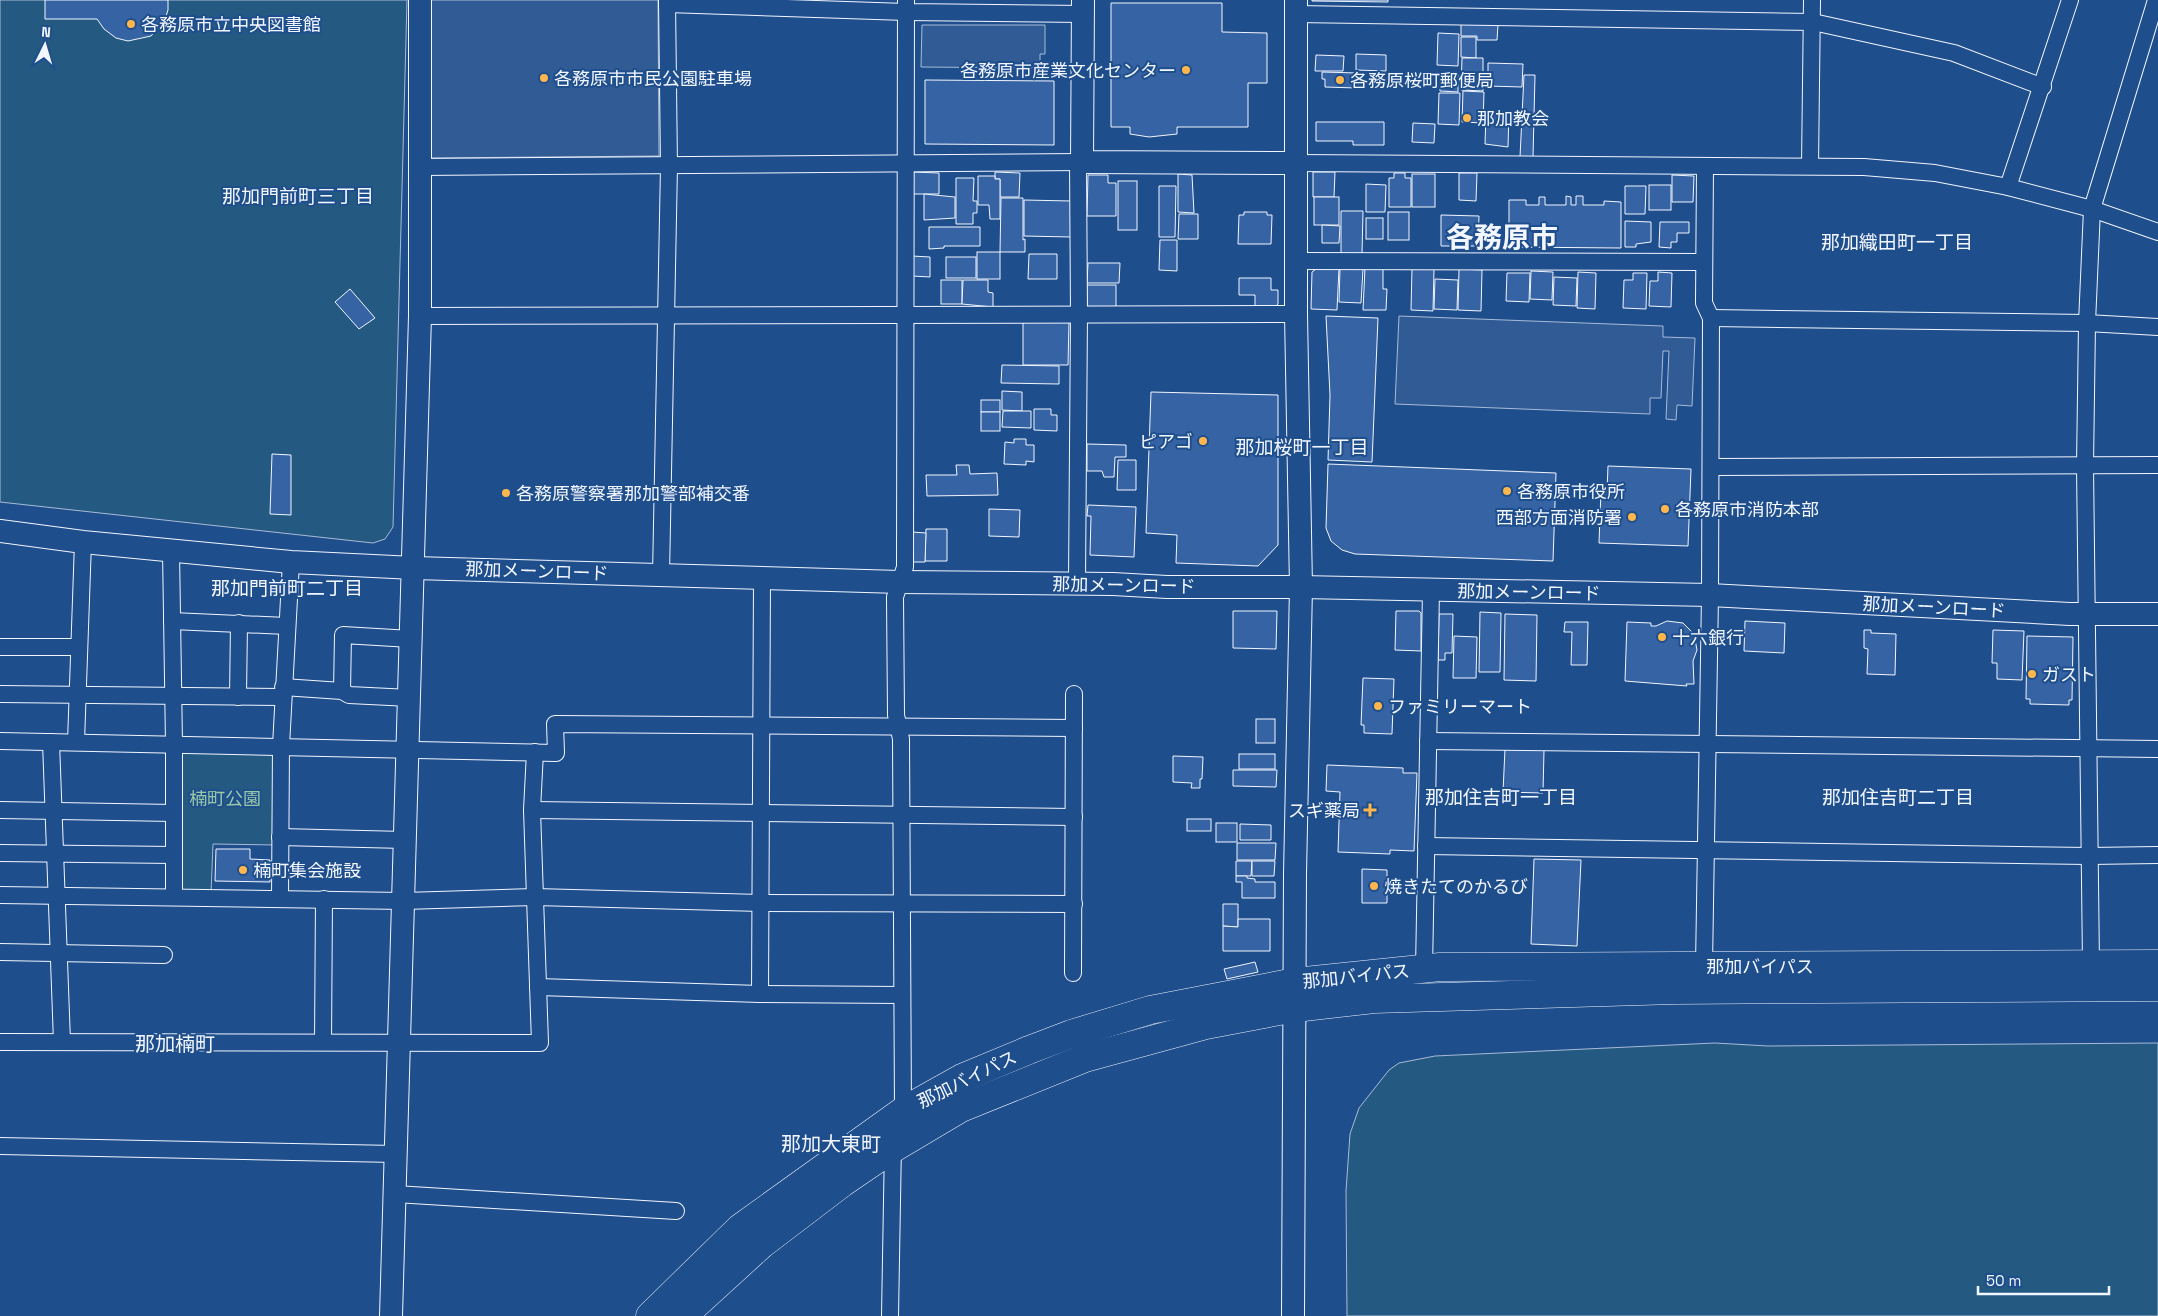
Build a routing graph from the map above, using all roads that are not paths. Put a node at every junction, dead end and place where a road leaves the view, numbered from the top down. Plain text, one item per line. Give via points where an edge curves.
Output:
1 (420, 0) edge
2 (1812, 0) edge
3 (2070, 0) edge
4 (2156, 0) edge
5 (667, 2) edge
6 (906, 6) edge
7 (1083, 7) edge
8 (1296, 7) edge
9 (1813, 22) junction
10 (2043, 87) junction
11 (1080, 162) junction
12 (1295, 163) junction
13 (904, 164) junction
14 (669, 166) junction
15 (1705, 166) junction
16 (1810, 166) junction
17 (420, 167) junction
18 (2008, 187) junction
19 (2092, 210) junction
20 (2158, 232) edge
21 (1296, 261) junction
22 (1704, 262) junction
23 (904, 314) junction
24 (1080, 314) junction
25 (1296, 314) junction
26 (420, 316) junction
27 (666, 316) junction
28 (1711, 318) junction
29 (2087, 323) junction
30 (2158, 327) edge
31 (2158, 465) edge
32 (2085, 466) junction
33 (1711, 467) junction
34 (0, 531) edge
35 (83, 542) junction
36 (170, 551) junction
37 (291, 562) junction
38 (414, 568) junction
39 (661, 575) junction
40 (762, 579) junction
41 (900, 582) junction
42 (1077, 583) junction
43 (1301, 587) junction
44 (1431, 590) junction
45 (1710, 595) junction
46 (2087, 614) junction
47 (2158, 614) edge
48 (172, 620) junction
49 (239, 624) junction
50 (287, 626) junction
51 (411, 638) junction
52 (0, 647) edge
53 (79, 647) junction
54 (342, 691) junction
55 (283, 692) junction
56 (0, 694) edge
57 (1074, 694) dead end
58 (77, 695) junction
59 (173, 696) junction
60 (238, 697) junction
61 (410, 698) junction
62 (761, 726) junction
63 (899, 728) junction
64 (1074, 728) junction
65 (0, 741) edge
66 (1428, 741) junction
67 (51, 742) junction
68 (76, 742) junction
69 (174, 744) junction
70 (1708, 744) junction
71 (281, 746) junction
72 (408, 748) junction
73 (2088, 749) junction
74 (2158, 749) edge
75 (535, 752) junction
76 (0, 810) edge
77 (532, 810) junction
78 (53, 811) junction
79 (174, 813) junction
80 (762, 814) junction
81 (901, 815) junction
82 (1074, 817) junction
83 (280, 837) junction
84 (406, 840) junction
85 (1426, 846) junction
86 (1706, 850) junction
87 (0, 853) edge
88 (55, 853) junction
89 (174, 855) junction
90 (2158, 855) edge
91 (2089, 856) junction
92 (0, 895) edge
93 (56, 896) junction
94 (174, 897) junction
95 (535, 897) junction
96 (280, 899) junction
97 (324, 899) junction
98 (404, 900) junction
99 (761, 903) junction
100 (901, 903) junction
101 (1074, 904) junction
102 (0, 952) edge
103 (58, 953) junction
104 (164, 955) dead end
105 (2091, 964) junction
106 (2158, 964) edge
107 (1704, 966) junction
108 (1424, 968) junction
109 (1074, 972) dead end
110 (538, 987) junction
111 (2158, 987) edge
112 (760, 994) junction
113 (901, 995) junction
114 (1295, 995) junction
115 (0, 1042) edge
116 (62, 1042) junction
117 (323, 1042) junction
118 (400, 1042) junction
119 (903, 1111) junction
120 (0, 1146) edge
121 (892, 1149) junction
122 (396, 1154) junction
123 (395, 1194) junction
124 (676, 1211) dead end
125 (392, 1316) edge
126 (650, 1316) edge
127 (683, 1316) edge
128 (890, 1316) edge
129 (1293, 1316) edge

1 - 17 street
2 - 9 street
3 - 10 street
4 - 19 street
5 - 6 street
5 - 14 street
6 - 7 street
6 - 13 street
7 - 11 street
8 - 9 street
8 - 12 street
9 - 10 street via 1954,53
9 - 16 street
10 - 18 street
11 - 12 street
11 - 13 street
11 - 24 street
12 - 15 street
12 - 21 street
13 - 14 street
13 - 23 street
14 - 17 street
14 - 27 street
15 - 16 street
15 - 22 street
16 - 18 street via 1935,173
17 - 26 street
18 - 19 street
19 - 20 street
19 - 29 street
21 - 22 street
21 - 25 street
22 - 28 street via 1704,304
23 - 24 street
23 - 27 street
23 - 41 street via 905,567
24 - 25 street
24 - 42 street
25 - 43 street
26 - 27 street
26 - 38 street
27 - 39 street
28 - 29 street
28 - 33 street
29 - 30 street
29 - 32 street
31 - 32 street
32 - 33 street
32 - 46 street
33 - 45 street
34 - 35 street
35 - 36 street
35 - 53 street
36 - 37 street, 那加メーンロード
36 - 48 street
37 - 38 street, 那加メーンロード
37 - 50 street
38 - 39 street, 那加メーンロード
38 - 51 street
39 - 40 street, 那加メーンロード
40 - 41 street, 那加メーンロード
40 - 62 street
41 - 42 street, 那加メーンロード
41 - 63 street via 895,597 896,715
42 - 43 street, 那加メーンロード
43 - 44 street, 那加メーンロード
43 - 114 street
44 - 45 street, 那加メーンロード
44 - 66 street
45 - 46 street, 那加メーンロード
45 - 70 street
46 - 47 street, 那加メーンロード
46 - 73 street
48 - 49 street
48 - 59 street
49 - 50 street
49 - 60 street
50 - 55 street
51 - 54 street via 344,635
51 - 61 street
52 - 53 street
53 - 58 street
54 - 55 street
54 - 61 street via 349,695
55 - 60 street
55 - 71 street
56 - 58 street
57 - 64 street
58 - 59 street
58 - 68 street
59 - 60 street
59 - 69 street
61 - 72 street
62 - 63 street
62 - 75 street via 555,724 556,753
62 - 80 street
63 - 64 street
63 - 81 street
64 - 82 street
65 - 67 street
66 - 70 street
66 - 85 street
67 - 68 street
67 - 78 street
68 - 69 street
69 - 71 street
69 - 79 street
70 - 73 street
70 - 86 street
71 - 72 street
71 - 83 street
72 - 75 street
72 - 84 street
73 - 74 street
73 - 91 street
75 - 77 street
76 - 78 street
77 - 80 street
77 - 95 street
78 - 79 street
78 - 88 street
79 - 89 street
80 - 81 street
80 - 99 street
81 - 82 street
81 - 100 street
82 - 101 street
83 - 84 street
83 - 96 street
84 - 98 street
85 - 86 street
85 - 108 street
86 - 91 street
86 - 107 street
87 - 88 street
88 - 89 street
88 - 93 street
89 - 94 street
90 - 91 street
91 - 105 street
92 - 93 street
93 - 94 street
93 - 103 street
94 - 96 street
95 - 98 street
95 - 99 street
95 - 110 street
96 - 97 street
97 - 98 street
97 - 117 street
98 - 118 street
99 - 100 street
99 - 112 street
100 - 101 street
100 - 113 street
101 - 109 street
102 - 103 street
103 - 104 street
103 - 116 street
105 - 106 highway, 那加バイパス
105 - 107 highway, 那加バイパス
107 - 108 highway, 那加バイパス
108 - 114 highway, 那加バイパス
110 - 112 street
110 - 118 street via 540,1042
111 - 114 highway, 那加バイパス via 1674,990 1374,999
112 - 113 street
113 - 119 street
114 - 119 highway, 那加バイパス via 1150,1010 1071,1034 962,1078
114 - 121 highway, 那加バイパス via 1206,1025 1085,1058 961,1108
114 - 129 street
115 - 116 street
116 - 117 street
117 - 118 street
118 - 122 street
119 - 121 street
119 - 126 highway, 那加バイパス via 740,1228
120 - 122 street
121 - 127 highway, 那加バイパス via 762,1244
121 - 128 street
122 - 123 street
123 - 124 street
123 - 125 street

